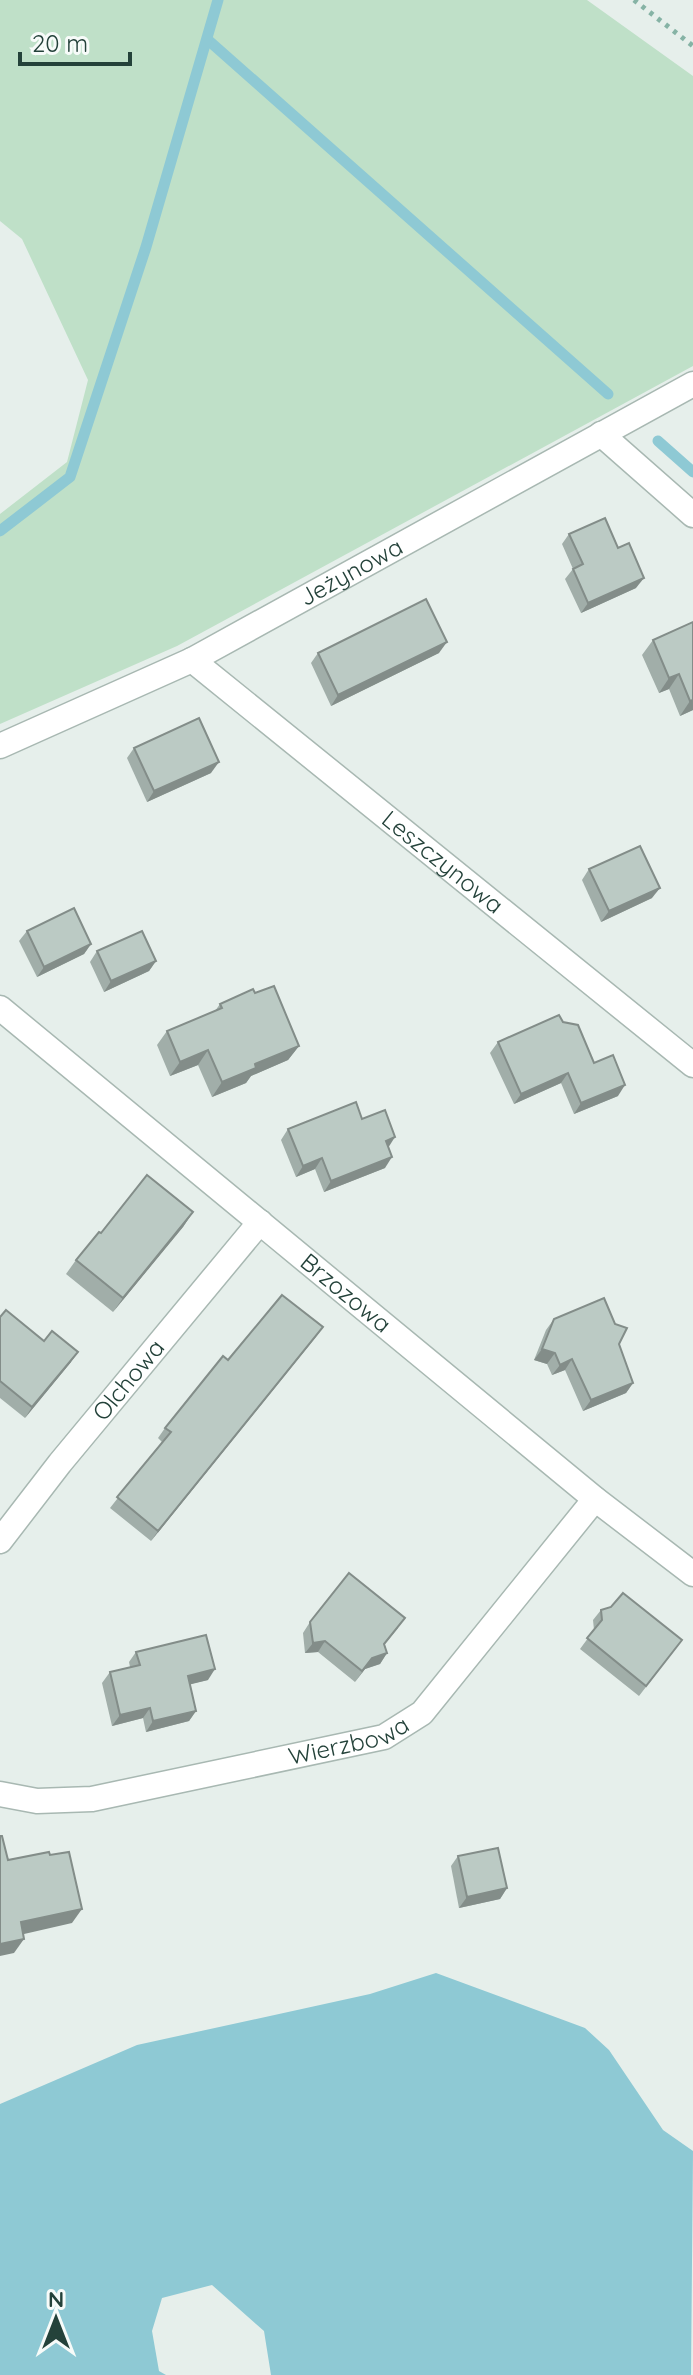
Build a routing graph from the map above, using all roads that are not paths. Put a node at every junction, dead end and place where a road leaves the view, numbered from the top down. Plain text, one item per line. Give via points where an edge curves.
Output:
1 (693, 384) edge
2 (601, 434) junction
3 (693, 515) edge
4 (192, 660) junction
5 (0, 746) edge
6 (0, 1008) edge
7 (693, 1065) edge
8 (260, 1222) junction
9 (595, 1499) junction
10 (0, 1541) edge
11 (693, 1574) edge
12 (0, 1794) edge

1 - 2 street, Jeżynowa
2 - 3 street
2 - 4 street, Jeżynowa
4 - 5 street, Jeżynowa
4 - 7 street, Leszczynowa
6 - 8 street, Brzozowa
8 - 9 street, Brzozowa
8 - 10 street, Olchowa
9 - 11 street, Brzozowa
9 - 12 street, Wierzbowa via 422,1713 384,1737 92,1799 37,1801

